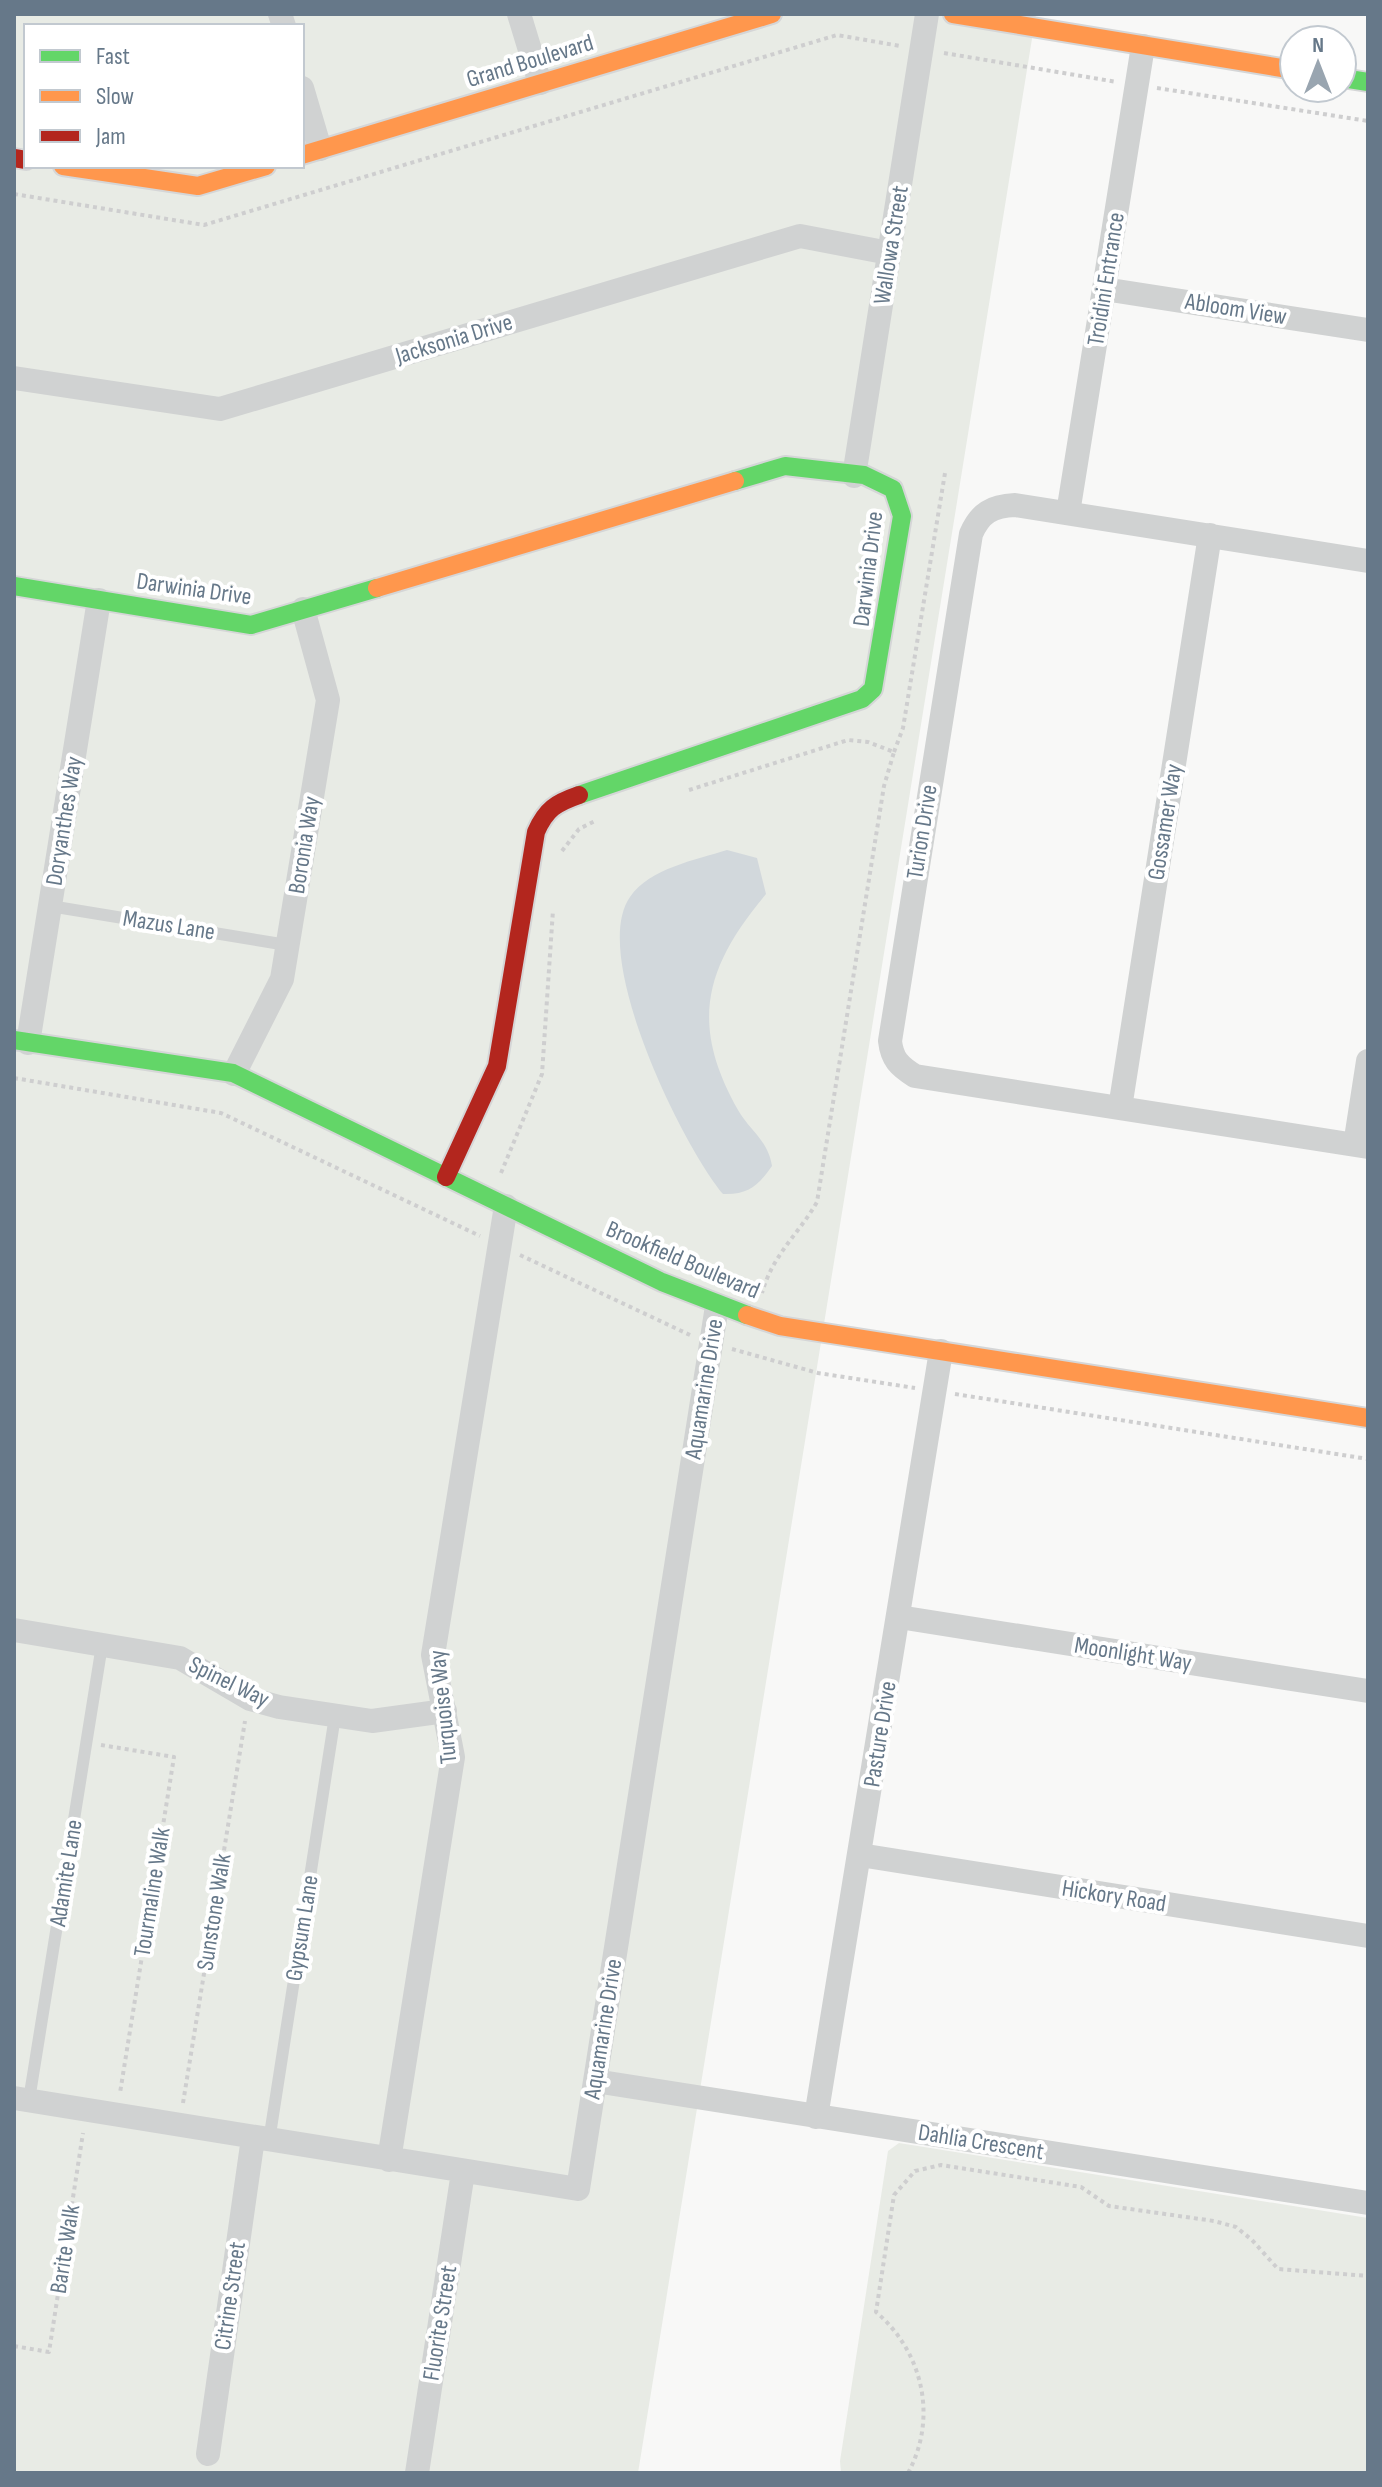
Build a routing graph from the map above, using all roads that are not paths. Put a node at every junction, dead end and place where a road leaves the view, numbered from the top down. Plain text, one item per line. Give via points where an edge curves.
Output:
1 (519, 14) edge
2 (771, 14) edge
3 (927, 14) edge
4 (953, 14) edge
5 (1054, 23) edge
6 (1143, 46) junction
7 (1278, 67) edge
8 (540, 83) junction
9 (304, 102) edge
10 (311, 152) edge
11 (76, 168) edge
12 (259, 168) edge
13 (889, 253) junction
14 (1104, 289) junction
15 (1368, 330) edge
16 (14, 378) edge
17 (854, 476) junction
18 (1068, 513) junction
19 (1210, 535) junction
20 (1368, 561) edge
21 (14, 586) edge
22 (99, 600) junction
23 (303, 609) junction
24 (50, 906) junction
25 (287, 945) junction
26 (21, 1042) edge
27 (1368, 1061) edge
28 (234, 1074) junction
29 (1120, 1108) junction
30 (1361, 1146) edge
31 (446, 1177) junction
32 (498, 1202) junction
33 (717, 1306) junction
34 (941, 1351) junction
35 (1368, 1418) edge
36 (899, 1617) junction
37 (14, 1630) edge
38 (102, 1645) junction
39 (1368, 1691) edge
40 (445, 1711) junction
41 (335, 1716) junction
42 (860, 1855) junction
43 (1368, 1936) edge
44 (595, 2081) junction
45 (21, 2099) edge
46 (816, 2117) junction
47 (261, 2139) junction
48 (389, 2160) junction
49 (463, 2172) junction
50 (1368, 2203) edge
51 (208, 2454) dead end
52 (417, 2473) edge

1 - 8 street
2 - 8 street, Grand Boulevard
3 - 13 street, Wallowa Street
4 - 5 street
5 - 6 street
6 - 7 street
6 - 14 street, Troidini Entrance
8 - 10 street, Grand Boulevard
9 - 10 street
11 - 12 street via 198,186
13 - 16 street, Jacksonia Drive via 800,236 220,409
13 - 17 street, Wallowa Street
14 - 15 street, Abloom View
14 - 18 street, Troidini Entrance
17 - 23 street, Darwinia Drive via 785,466
17 - 31 street, Darwinia Drive via 888,484 897,494 902,516 873,689 862,699 555,803 543,815 497,1066
18 - 19 street, Turion Drive
18 - 29 street, Turion Drive via 1002,506 977,520 971,534 890,1041 892,1055 915,1076
19 - 20 street, Turion Drive
19 - 29 street, Gossamer Way
21 - 22 street, Darwinia Drive
22 - 23 street, Darwinia Drive via 251,625
22 - 24 street, Doryanthes Way
23 - 25 street, Boronia Way via 328,700
24 - 25 lane, Mazus Lane
24 - 26 street, Doryanthes Way
25 - 28 street, Boronia Way via 282,979
26 - 28 street, Brookfield Boulevard
27 - 30 street
28 - 31 street, Brookfield Boulevard
29 - 30 street, Turion Drive
31 - 32 street, Brookfield Boulevard
32 - 33 street, Brookfield Boulevard
32 - 40 street, Turquoise Way via 500,1246 433,1655
33 - 34 street, Brookfield Boulevard via 780,1326
33 - 44 street, Aquamarine Drive
34 - 35 street, Brookfield Boulevard
34 - 36 street, Pasture Drive
36 - 39 street, Moonlight Way
36 - 42 street, Pasture Drive
37 - 38 street, Spinel Way
38 - 41 street, Spinel Way via 180,1658 250,1699
38 - 45 lane, Adamite Lane
40 - 41 street, Spinel Way via 372,1721
40 - 48 street, Turquoise Way via 453,1757
41 - 47 lane, Gypsum Lane
42 - 43 street, Hickory Road
42 - 46 street, Pasture Drive
44 - 46 street, Dahlia Crescent
44 - 49 street, Aquamarine Drive via 578,2189
45 - 47 street, Aquamarine Drive
46 - 50 street, Dahlia Crescent
47 - 48 street, Aquamarine Drive
47 - 51 street, Citrine Street
48 - 49 street, Aquamarine Drive
49 - 52 street, Fluorite Street

